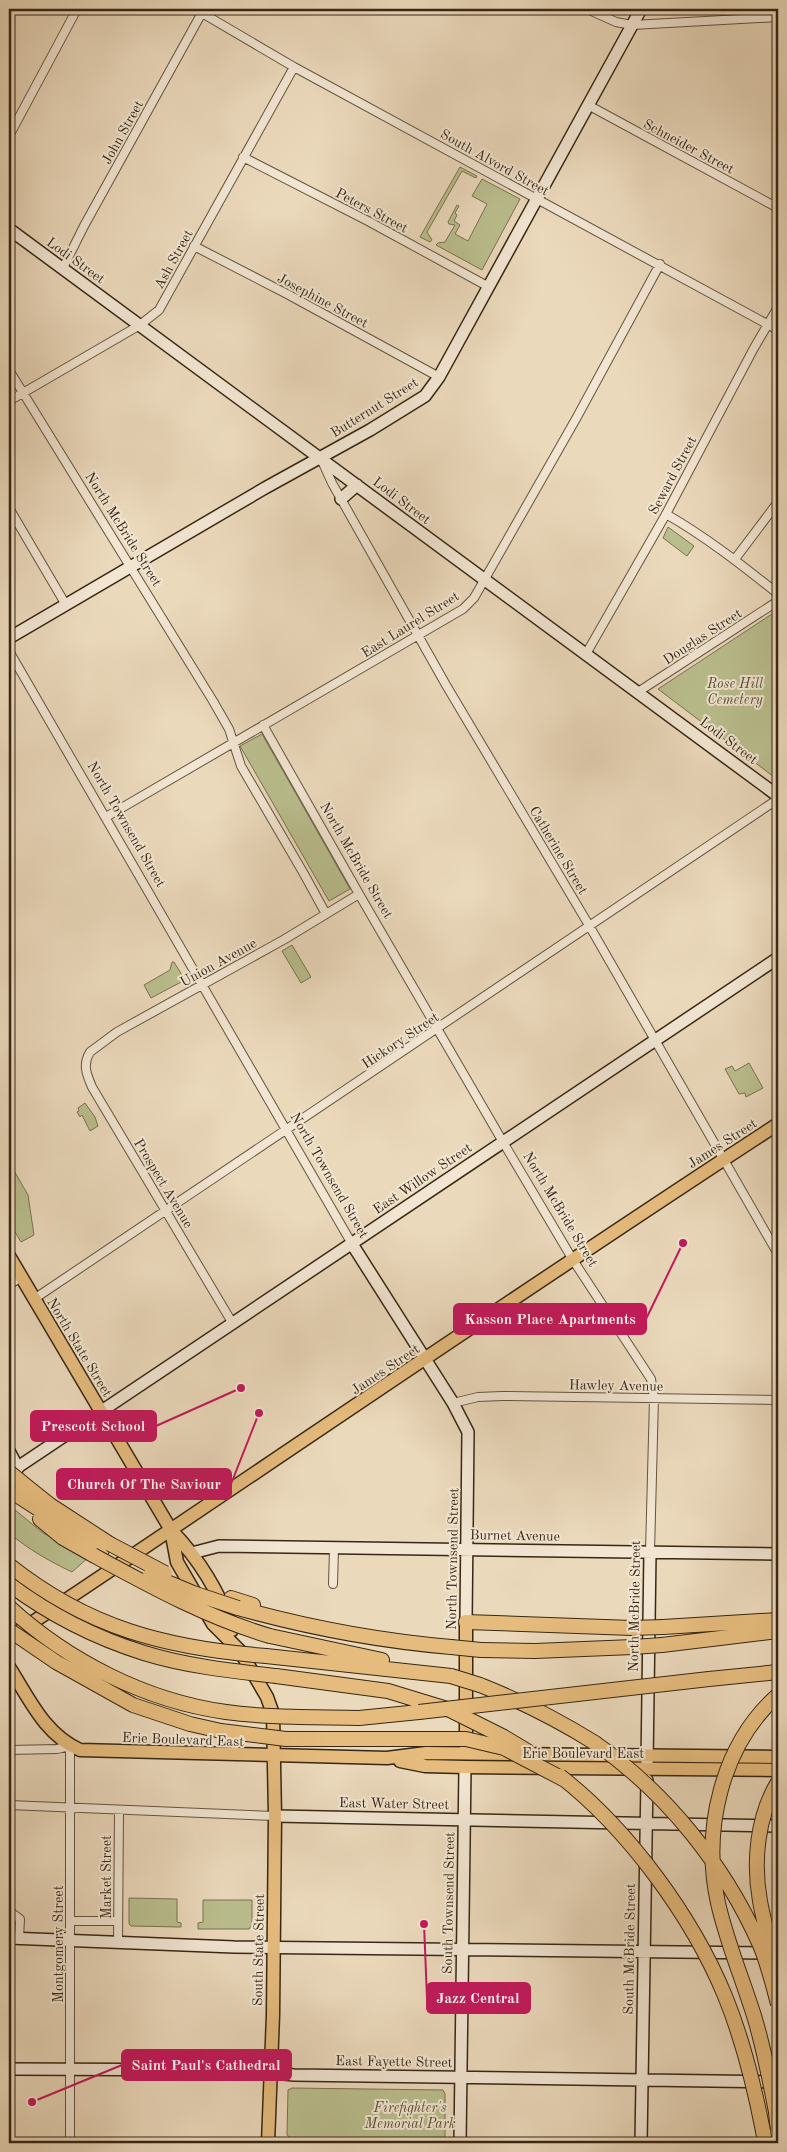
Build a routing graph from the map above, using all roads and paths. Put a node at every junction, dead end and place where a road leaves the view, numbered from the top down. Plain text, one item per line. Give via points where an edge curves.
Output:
1 (77, 9) edge
2 (587, 9) edge
3 (641, 9) edge
4 (203, 11) edge
5 (778, 17) edge
6 (632, 25) junction
7 (294, 67) junction
8 (588, 105) junction
9 (9, 136) edge
10 (242, 157) junction
11 (537, 198) junction
12 (778, 208) edge
13 (9, 229) edge
14 (194, 246) junction
15 (660, 264) junction
16 (63, 268) junction
17 (489, 287) junction
18 (778, 307) edge
19 (140, 325) junction
20 (768, 325) junction
21 (778, 330) edge
22 (9, 370) edge
23 (439, 378) junction
24 (23, 393) junction
25 (9, 401) edge
26 (320, 458) junction
27 (357, 485) junction
28 (341, 499) junction
29 (778, 502) edge
30 (9, 508) edge
31 (666, 514) junction
32 (735, 559) junction
33 (130, 567) junction
34 (485, 580) junction
35 (778, 594) edge
36 (778, 601) edge
37 (66, 605) junction
38 (418, 636) junction
39 (9, 638) edge
40 (9, 651) edge
41 (586, 654) junction
42 (638, 692) junction
43 (263, 725) junction
44 (233, 742) junction
45 (778, 797) edge
46 (106, 817) junction
47 (359, 894) junction
48 (326, 914) junction
49 (590, 927) junction
50 (778, 958) edge
51 (202, 985) junction
52 (438, 1030) junction
53 (655, 1040) junction
54 (90, 1052) joint
55 (778, 1124) edge
56 (286, 1130) junction
57 (503, 1142) junction
58 (724, 1160) junction
59 (166, 1212) junction
60 (352, 1244) junction
61 (778, 1254) edge
62 (9, 1256) edge
63 (573, 1260) junction
64 (21, 1277) junction
65 (9, 1285) edge
66 (34, 1299) junction
67 (233, 1324) junction
68 (425, 1360) junction
69 (654, 1398) junction
70 (778, 1400) edge
71 (453, 1403) junction
72 (101, 1412) junction
73 (9, 1451) edge
74 (14, 1474) edge
75 (9, 1490) edge
76 (171, 1530) junction
77 (334, 1549) junction
78 (102, 1550) junction
79 (468, 1550) junction
80 (650, 1552) junction
81 (192, 1553) junction
82 (778, 1554) edge
83 (9, 1565) edge
84 (9, 1584) edge
85 (333, 1584) dead end
86 (9, 1607) edge
87 (778, 1620) edge
88 (466, 1622) junction
89 (9, 1630) edge
90 (778, 1631) edge
91 (9, 1638) edge
92 (240, 1651) junction
93 (9, 1667) edge
94 (778, 1672) edge
95 (451, 1676) junction
96 (95, 1682) junction
97 (778, 1695) edge
98 (360, 1718) junction
99 (70, 1746) junction
100 (9, 1750) edge
101 (466, 1754) junction
102 (647, 1755) junction
103 (275, 1757) junction
104 (778, 1757) edge
105 (387, 1758) junction
106 (465, 1767) junction
107 (646, 1769) junction
108 (778, 1770) edge
109 (565, 1780) junction
110 (778, 1782) edge
111 (9, 1805) edge
112 (70, 1807) junction
113 (119, 1810) junction
114 (275, 1816) junction
115 (464, 1820) junction
116 (646, 1823) junction
117 (778, 1826) edge
118 (9, 1912) edge
119 (70, 1921) junction
120 (118, 1921) junction
121 (14, 1938) edge
122 (70, 1941) junction
123 (118, 1944) junction
124 (274, 1947) junction
125 (462, 1948) junction
126 (645, 1951) junction
127 (778, 1954) edge
128 (778, 1978) edge
129 (778, 2004) edge
130 (9, 2069) edge
131 (71, 2069) junction
132 (271, 2073) junction
133 (460, 2076) junction
134 (642, 2080) junction
135 (778, 2082) edge
136 (778, 2133) edge
137 (764, 2139) edge
138 (70, 2143) edge
139 (268, 2143) edge
140 (460, 2143) edge
141 (641, 2143) edge

1 - 9 street
2 - 6 street via 616,22
3 - 6 street, Butternut Street
4 - 7 street, South Alvord Street
4 - 16 street, John Street
5 - 6 street
6 - 8 street, Butternut Street
7 - 10 street, Ash Street
7 - 11 street, South Alvord Street
8 - 11 street, Butternut Street
8 - 12 street, Schneider Street
10 - 14 street, Ash Street
10 - 17 street, Peters Street
11 - 15 street, South Alvord Street
11 - 17 street, Butternut Street
13 - 16 street, Lodi Street
14 - 19 street, Ash Street via 160,310
14 - 23 street, Josephine Street
15 - 20 street, South Alvord Street
15 - 34 street, East Laurel Street
16 - 19 street, Lodi Street
17 - 23 street, Butternut Street
18 - 20 street, Seward Street
19 - 24 street, Ash Street
19 - 26 street, Lodi Street
20 - 21 street, South Alvord Street
20 - 31 street, Seward Street
22 - 24 street, North McBride Street
23 - 26 street, Butternut Street via 425,396
24 - 25 street, Ash Street
24 - 33 street, North McBride Street
26 - 27 street, Lodi Street
26 - 28 street, Catherine Street
26 - 33 street, Butternut Street
27 - 28 street
27 - 34 street, Lodi Street
28 - 38 street, Catherine Street
29 - 32 street
30 - 37 street
31 - 32 street
31 - 41 street, Seward Street
32 - 35 street
33 - 37 street, Butternut Street
33 - 44 street, North McBride Street via 213,701
34 - 38 street, East Laurel Street via 463,609
34 - 41 street, Lodi Street
36 - 42 street, Douglas Street
37 - 39 street, Butternut Street
38 - 43 street, East Laurel Street
38 - 49 street, Catherine Street
40 - 46 street, North Townsend Street
41 - 42 street, Lodi Street
42 - 45 street, Lodi Street
43 - 44 street, East Laurel Street
43 - 47 street, North McBride Street
44 - 46 street, East Laurel Street
44 - 48 street, North McBride Street via 241,766
45 - 49 street, Hickory Street
46 - 51 street, North Townsend Street
47 - 48 street, Union Avenue
47 - 52 street, North McBride Street
48 - 51 street, Union Avenue
49 - 52 street, Hickory Street
49 - 53 street, Catherine Street
50 - 53 street, East Willow Street
51 - 54 street, Union Avenue via 117,1032
51 - 56 street, North Townsend Street
52 - 56 street, Hickory Street
52 - 57 street, North McBride Street
53 - 57 street, East Willow Street
53 - 58 street, Catherine Street
54 - 59 street, Prospect Avenue via 85,1066 92,1087
55 - 58 main road, James Street
56 - 59 street, Hickory Street
56 - 60 street, North Townsend Street
57 - 60 street, East Willow Street
57 - 63 street, North McBride Street
58 - 61 street, Catherine Street
58 - 63 main road, James Street
59 - 66 street, Hickory Street
59 - 67 street, Prospect Avenue
60 - 67 street, East Willow Street
60 - 68 street, North Townsend Street
62 - 64 main road, North State Street
63 - 68 main road, James Street
63 - 69 street, North McBride Street via 646,1369
64 - 65 street
64 - 66 main road, North State Street
66 - 72 main road, North State Street
67 - 72 street, East Willow Street
68 - 71 street, North Townsend Street
68 - 76 main road, James Street
69 - 70 street, Hawley Avenue
69 - 71 street, Hawley Avenue via 502,1396
69 - 80 street, North McBride Street
71 - 79 street, North Townsend Street via 468,1432
72 - 74 street, East Willow Street
72 - 76 main road, North State Street
73 - 74 street
74 - 78 highway
75 - 78 highway via 63,1538
76 - 81 main road, North State Street
76 - 91 main road, James Street
76 - 92 main road, North State Street via 177,1562 214,1624
77 - 79 street, Burnet Avenue
77 - 81 street, Burnet Avenue via 219,1546
77 - 85 street
78 - 90 highway, bridge via 175,1586 278,1619 422,1644 535,1651 662,1645
78 - 95 highway, bridge via 135,1578 244,1628
79 - 80 street, Burnet Avenue
79 - 88 street, North Townsend Street
80 - 82 street, Burnet Avenue
80 - 102 street, North McBride Street
81 - 92 main road, North State Street via 219,1597
83 - 95 highway, bridge via 56,1599 146,1637 206,1651
84 - 109 highway, bridge via 70,1622 144,1653 236,1671 388,1692 448,1710 518,1745
86 - 98 highway, bridge via 54,1643 92,1667 148,1692 227,1712
87 - 88 highway, bridge via 632,1628
88 - 101 main road, North Townsend Street
89 - 96 highway, bridge via 56,1662
92 - 103 main road, North State Street via 271,1707
93 - 99 main road via 44,1721 59,1739
94 - 98 highway, bridge
95 - 129 highway, bridge via 521,1701 559,1720 638,1777 674,1813 724,1877 760,1946
96 - 98 highway, bridge via 200,1716 261,1724
96 - 109 highway, bridge via 133,1705 221,1731 286,1738 466,1739 504,1748
97 - 136 highway, bridge via 756,1718 730,1762 715,1812 713,1850 718,1903 755,2020 769,2076
99 - 100 street, Erie Boulevard East
99 - 103 main road, Erie Boulevard East via 80,1750
99 - 112 street, Montgomery Street
101 - 102 main road, Erie Boulevard East
101 - 105 main road, Erie Boulevard East
101 - 106 main road, South Townsend Street
102 - 104 main road, Erie Boulevard East
102 - 107 street, South McBride Street
103 - 105 main road, Erie Boulevard East
103 - 114 main road, South State Street
105 - 106 main road, Erie Boulevard East via 425,1766
106 - 107 main road, Erie Boulevard East
106 - 115 street, South Townsend Street
107 - 108 main road, Erie Boulevard East
107 - 116 street, South McBride Street
109 - 137 highway, bridge via 610,1820 638,1853 701,1947 725,1996 742,2044
110 - 128 highway, bridge via 762,1822 757,1859 760,1900
111 - 112 street, East Water Street
112 - 113 street, East Water Street
112 - 119 street, Montgomery Street
113 - 114 street, East Water Street
113 - 120 street, Market Street
114 - 115 street, East Water Street
114 - 124 main road, South State Street
115 - 116 street, East Water Street
115 - 125 street, South Townsend Street
116 - 117 street, East Water Street
116 - 126 street, South McBride Street
118 - 121 street via 20,1919
119 - 120 street
119 - 122 street, Montgomery Street
120 - 123 street, Market Street
121 - 122 street
122 - 123 street
122 - 131 street, Montgomery Street
123 - 124 street
124 - 125 street
124 - 132 main road, South State Street
125 - 126 street
125 - 133 street, South Townsend Street
126 - 127 street
126 - 134 street, South McBride Street
130 - 131 street, East Fayette Street
131 - 132 street, East Fayette Street
131 - 138 street, Montgomery Street
132 - 133 street, East Fayette Street
132 - 139 main road, South State Street
133 - 134 street, East Fayette Street
133 - 140 street, South Townsend Street
134 - 135 street, East Fayette Street
134 - 141 street, South McBride Street

